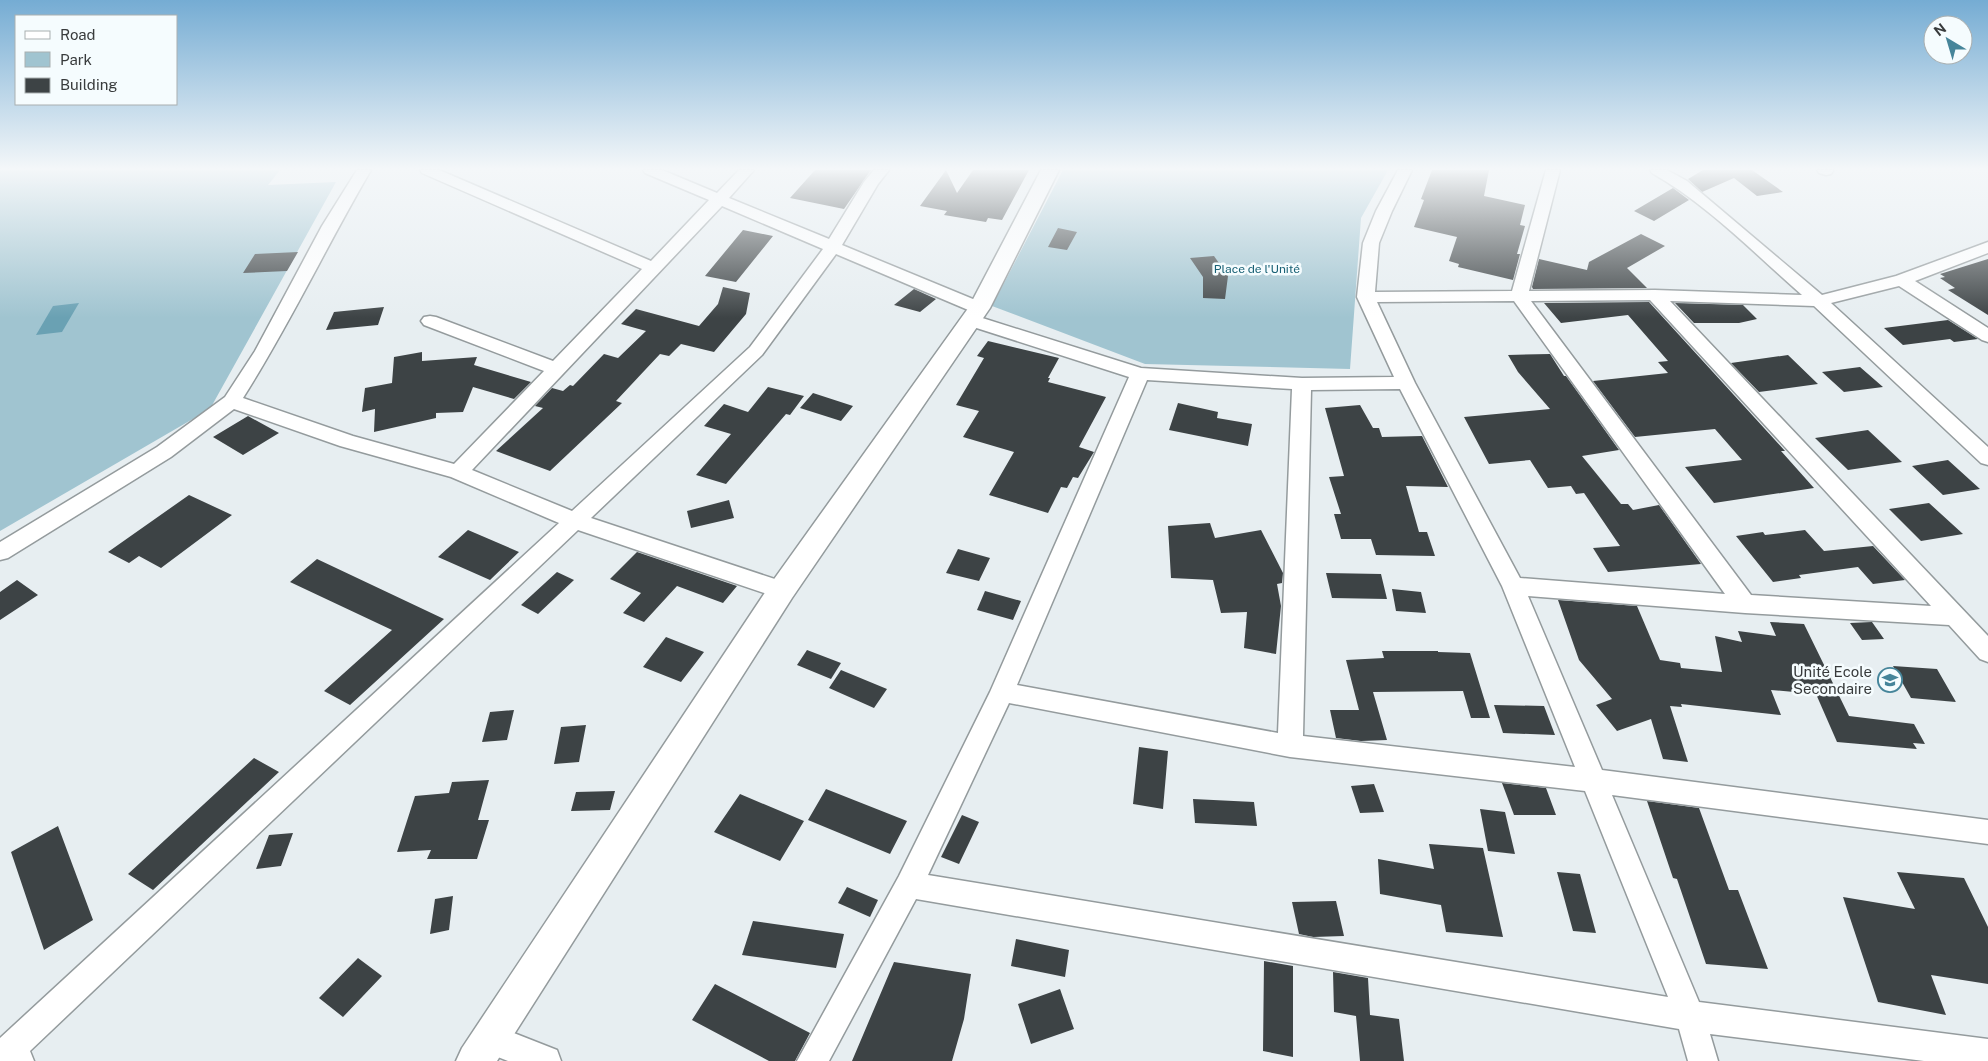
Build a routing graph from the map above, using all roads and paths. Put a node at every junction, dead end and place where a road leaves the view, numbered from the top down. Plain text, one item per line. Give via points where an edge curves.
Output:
1 (334, 220) edge
2 (541, 220) edge
3 (700, 220) edge
4 (767, 220) edge
5 (850, 220) edge
6 (1024, 220) edge
7 (1381, 220) edge
8 (1540, 220) edge
9 (1725, 220) edge
10 (834, 247) junction
11 (1988, 247) edge
12 (653, 268) junction
13 (1902, 280) junction
14 (1655, 295) junction
15 (1519, 296) junction
16 (1366, 297) junction
17 (1819, 302) junction
18 (975, 314) junction
19 (430, 321) dead end
20 (1988, 336) edge
21 (556, 369) junction
22 (1140, 374) junction
23 (1406, 383) junction
24 (1302, 384) junction
25 (232, 402) junction
26 (1988, 458) edge
27 (458, 472) junction
28 (573, 520) junction
29 (0, 552) edge
30 (1513, 586) junction
31 (782, 590) junction
32 (1744, 604) junction
33 (1953, 616) junction
34 (1988, 652) edge
35 (1002, 692) junction
36 (1290, 746) junction
37 (1594, 781) junction
38 (1988, 832) edge
39 (909, 885) junction
40 (1690, 1016) junction
41 (483, 1050) edge
42 (1988, 1054) edge
43 (19, 1061) edge
44 (546, 1061) edge
45 (812, 1061) edge
46 (1703, 1061) edge

1 - 25 street via 264,351
2 - 12 street
3 - 12 street
4 - 10 street
5 - 10 street
6 - 18 street
7 - 16 street via 1371,243
8 - 15 street
9 - 17 street
10 - 18 street
10 - 28 street via 756,351
11 - 13 street
12 - 21 street
13 - 17 street
13 - 20 street
14 - 15 street
14 - 17 street
14 - 33 street
15 - 16 street
15 - 32 street
16 - 23 street
17 - 26 street
18 - 22 street
18 - 31 street
19 - 21 street
21 - 27 street
22 - 24 street
22 - 35 street
23 - 24 street
23 - 30 street
24 - 36 street
25 - 27 street via 347,441
25 - 29 street via 164,452
27 - 28 street
28 - 31 street
28 - 43 street via 10,1049
30 - 32 street
30 - 37 street
31 - 41 street
32 - 33 street
33 - 34 street
35 - 36 street
35 - 39 street
36 - 37 street
37 - 38 street
37 - 40 street
39 - 40 street
39 - 45 street
40 - 42 street
40 - 46 street
41 - 44 street

